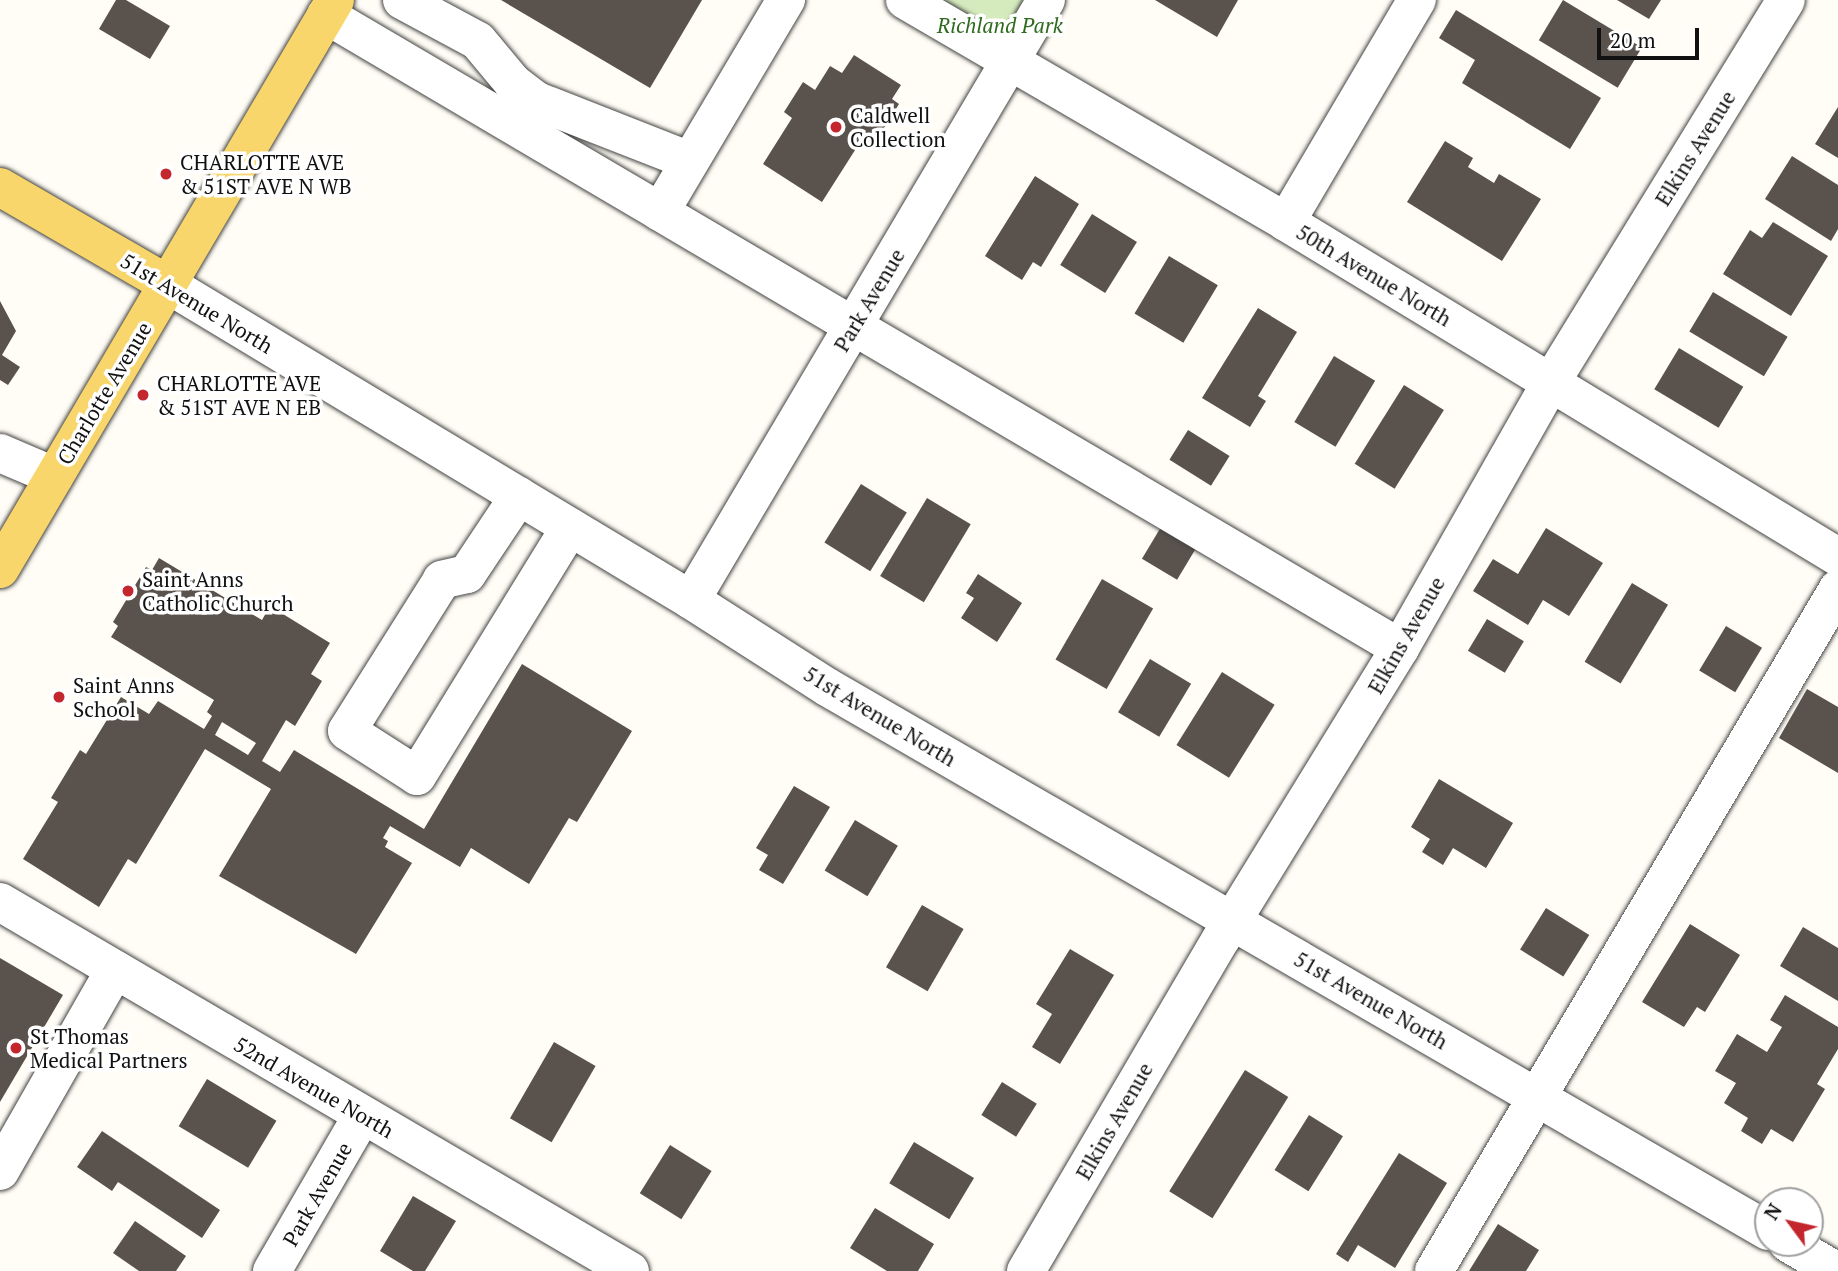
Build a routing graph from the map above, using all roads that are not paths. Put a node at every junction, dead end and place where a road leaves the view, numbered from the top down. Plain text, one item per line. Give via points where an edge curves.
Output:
1 (402, 0) edge
2 (786, 0) edge
3 (905, 0) edge
4 (1046, 0) edge
5 (1417, 0) edge
6 (1786, 0) edge
7 (330, 8) edge
8 (1009, 61) junction
9 (690, 161) junction
10 (0, 187) edge
11 (660, 212) junction
12 (1286, 222) junction
13 (167, 284) junction
14 (853, 326) junction
15 (1550, 382) junction
16 (0, 453) edge
17 (54, 476) junction
18 (519, 496) junction
19 (11, 525) edge
20 (570, 527) junction
21 (1838, 557) edge
22 (0, 569) edge
23 (1838, 589) edge
24 (691, 600) junction
25 (1400, 649) junction
26 (0, 902) edge
27 (1232, 921) junction
28 (114, 969) junction
29 (1538, 1096) junction
30 (362, 1116) junction
31 (0, 1171) edge
32 (1754, 1223) edge
33 (1812, 1257) edge
34 (272, 1271) edge
35 (630, 1271) edge
36 (1027, 1271) edge
37 (1434, 1271) edge
38 (1836, 1271) edge

1 - 9 street via 478,41 513,83 537,101
2 - 9 street
3 - 8 street, 50th Avenue North
4 - 8 street, Park Avenue
5 - 12 street
6 - 15 street, Elkins Avenue
7 - 11 street
7 - 13 main road, Charlotte Avenue
8 - 12 street, 50th Avenue North
8 - 14 street, Park Avenue
9 - 11 street
10 - 13 main road, 51st Avenue North
11 - 14 street
12 - 15 street, 50th Avenue North
13 - 17 main road, Charlotte Avenue
13 - 18 street, 51st Avenue North
14 - 24 street, Park Avenue
14 - 25 street
15 - 21 street, 50th Avenue North
15 - 25 street, Elkins Avenue
16 - 17 street
17 - 19 main road, Charlotte Avenue
18 - 20 street, 51st Avenue North
18 - 20 street via 467,574 442,580 347,731 417,776
19 - 22 main road, Charlotte Avenue
20 - 24 street, 51st Avenue North
23 - 29 street
24 - 27 street, 51st Avenue North via 827,687
25 - 27 street, Elkins Avenue
26 - 28 street, 52nd Avenue North
27 - 29 street, 51st Avenue North
27 - 36 street, Elkins Avenue
28 - 30 street, 52nd Avenue North
28 - 31 street
29 - 32 street, 51st Avenue North
29 - 37 street
30 - 34 street, Park Avenue
30 - 35 street, 52nd Avenue North
33 - 38 street

